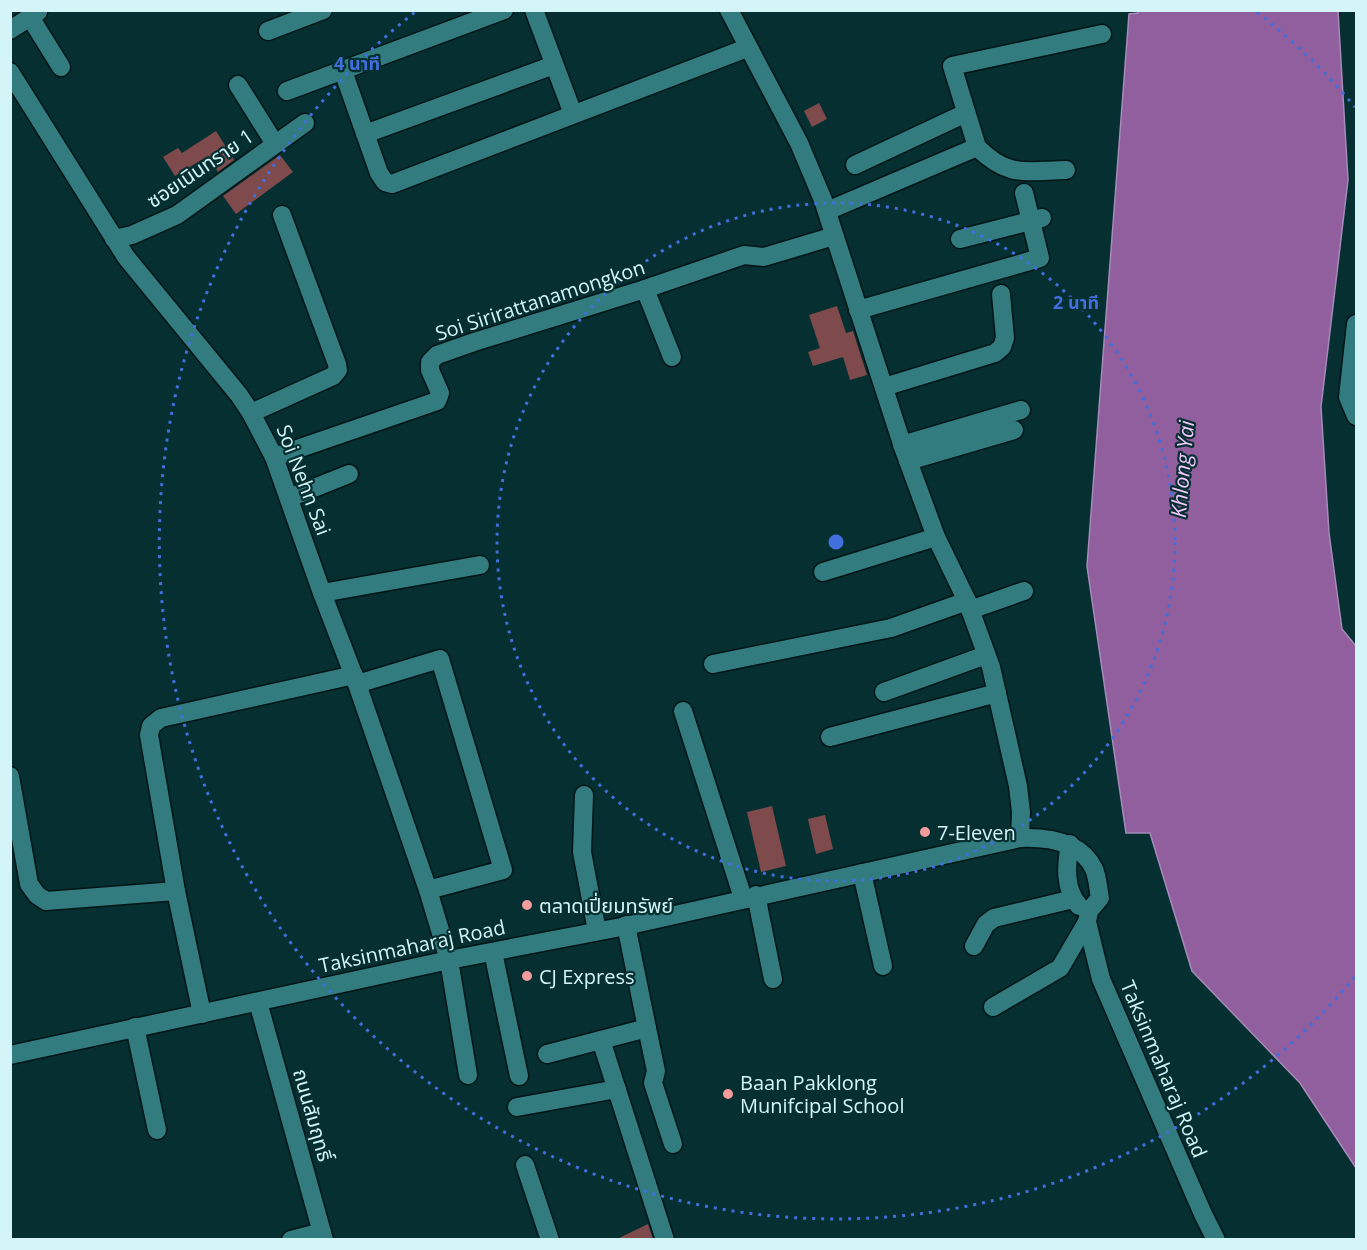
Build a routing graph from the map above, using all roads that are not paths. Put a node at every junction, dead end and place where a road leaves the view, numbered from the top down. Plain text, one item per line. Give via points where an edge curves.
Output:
1 (323, 10) edge
2 (504, 10) edge
3 (534, 10) edge
4 (729, 10) edge
5 (35, 14) edge
6 (10, 30) edge
7 (268, 31) dead end
8 (1102, 34) dead end
9 (747, 48) junction
10 (554, 64) junction
11 (61, 67) dead end
12 (343, 71) junction
13 (10, 72) edge
14 (238, 84) dead end
15 (287, 91) dead end
16 (966, 113) junction
17 (573, 114) junction
18 (305, 123) dead end
19 (365, 134) junction
20 (275, 144) junction
21 (977, 147) junction
22 (855, 165) dead end
23 (1066, 170) dead end
24 (1024, 194) dead end
25 (827, 211) junction
26 (282, 215) dead end
27 (1037, 219) junction
28 (834, 236) junction
29 (114, 239) junction
30 (960, 239) dead end
31 (645, 289) junction
32 (1001, 294) dead end
33 (858, 310) junction
34 (1356, 324) edge
35 (672, 357) dead end
36 (884, 387) junction
37 (1022, 410) dead end
38 (251, 413) junction
39 (1356, 416) edge
40 (1014, 430) dead end
41 (905, 453) junction
42 (274, 456) junction
43 (349, 474) dead end
44 (289, 498) junction
45 (936, 537) junction
46 (480, 565) dead end
47 (822, 572) dead end
48 (1024, 591) dead end
49 (322, 593) junction
50 (968, 606) junction
51 (986, 655) junction
52 (713, 664) dead end
53 (356, 680) junction
54 (884, 692) dead end
55 (997, 693) junction
56 (683, 711) dead end
57 (830, 737) dead end
58 (10, 776) edge
59 (584, 795) dead end
60 (1020, 838) junction
61 (1070, 844) junction
62 (862, 873) junction
63 (428, 890) junction
64 (176, 891) junction
65 (750, 897) junction
66 (1073, 899) junction
67 (1088, 916) junction
68 (626, 925) junction
69 (597, 931) junction
70 (974, 946) dead end
71 (493, 952) junction
72 (449, 960) junction
73 (883, 966) dead end
74 (773, 979) dead end
75 (258, 1002) junction
76 (993, 1007) dead end
77 (202, 1014) junction
78 (135, 1028) junction
79 (647, 1028) junction
80 (601, 1040) junction
81 (547, 1054) dead end
82 (10, 1055) edge
83 (468, 1075) dead end
84 (519, 1076) dead end
85 (617, 1089) junction
86 (517, 1107) dead end
87 (157, 1130) dead end
88 (673, 1144) dead end
89 (525, 1165) dead end
90 (323, 1236) edge
91 (291, 1239) edge
92 (550, 1239) edge
93 (665, 1239) edge
94 (1216, 1239) edge

1 - 7 street
2 - 12 street
3 - 10 street
4 - 9 street
5 - 6 street
5 - 11 street
8 - 16 street via 952,66
9 - 17 street
9 - 25 street via 799,143
10 - 17 street
10 - 19 street
12 - 15 street
12 - 19 street
13 - 29 street, Soi Nehn Sai
14 - 20 street
16 - 21 street
16 - 22 street
17 - 19 street via 392,184 379,173
18 - 20 street, ซอยเนินทราย 1
20 - 29 street, ซอยเนินทราย 1 via 177,215
21 - 23 street via 992,162 1012,171
21 - 25 street
24 - 27 street
25 - 28 street
26 - 38 street via 338,370 333,376
27 - 30 street
27 - 33 street via 1040,258
28 - 31 street, Soi Sirirattanamongkon via 764,257 744,255
28 - 33 street
29 - 38 street, Soi Nehn Sai
31 - 35 street
31 - 42 street, Soi Sirirattanamongkon via 437,355 430,362 430,370 440,393 437,401
32 - 36 street via 1005,338 995,354
33 - 36 street
34 - 39 street via 1348,397
36 - 41 street
37 - 41 street
38 - 42 street, Soi Nehn Sai
40 - 41 street
41 - 45 street
42 - 44 street, Soi Nehn Sai
43 - 44 street
44 - 49 street, Soi Nehn Sai
45 - 47 street
45 - 50 street
46 - 49 street
48 - 50 street
49 - 53 street, Soi Nehn Sai
50 - 51 street
50 - 52 street via 891,628
51 - 54 street
51 - 55 street
53 - 63 street, Soi Nehn Sai
53 - 63 street via 440,659 503,870
53 - 64 street via 161,718 151,726 149,735
55 - 57 street
55 - 60 street via 1018,786
56 - 65 street
58 - 64 street via 29,884 37,895 46,901
59 - 69 street via 582,852
60 - 61 street, Taksinmaharaj Road
60 - 62 street, Taksinmaharaj Road
61 - 66 street via 1066,868
61 - 67 street via 1087,857 1095,872 1100,898
62 - 65 street, Taksinmaharaj Road
62 - 73 street
63 - 72 street, Soi Nehn Sai
64 - 77 street
65 - 68 street, Taksinmaharaj Road
65 - 74 street
66 - 67 street
66 - 70 street via 994,918 986,924
67 - 76 street via 1060,968
67 - 94 street, Taksinmaharaj Road via 1101,979
68 - 69 street, Taksinmaharaj Road
68 - 79 street
69 - 71 street, Taksinmaharaj Road
71 - 72 street, Taksinmaharaj Road
71 - 84 street
72 - 75 street, Taksinmaharaj Road
72 - 83 street, Soi Nehn Sai
75 - 77 street, Taksinmaharaj Road
75 - 90 street, ถนนสัมฤทธิ์
77 - 78 street, Taksinmaharaj Road
78 - 82 street, Taksinmaharaj Road
78 - 87 street
79 - 80 street
79 - 88 street via 656,1071 653,1083
80 - 81 street
80 - 85 street
85 - 86 street
85 - 93 street
89 - 92 street
90 - 91 street

